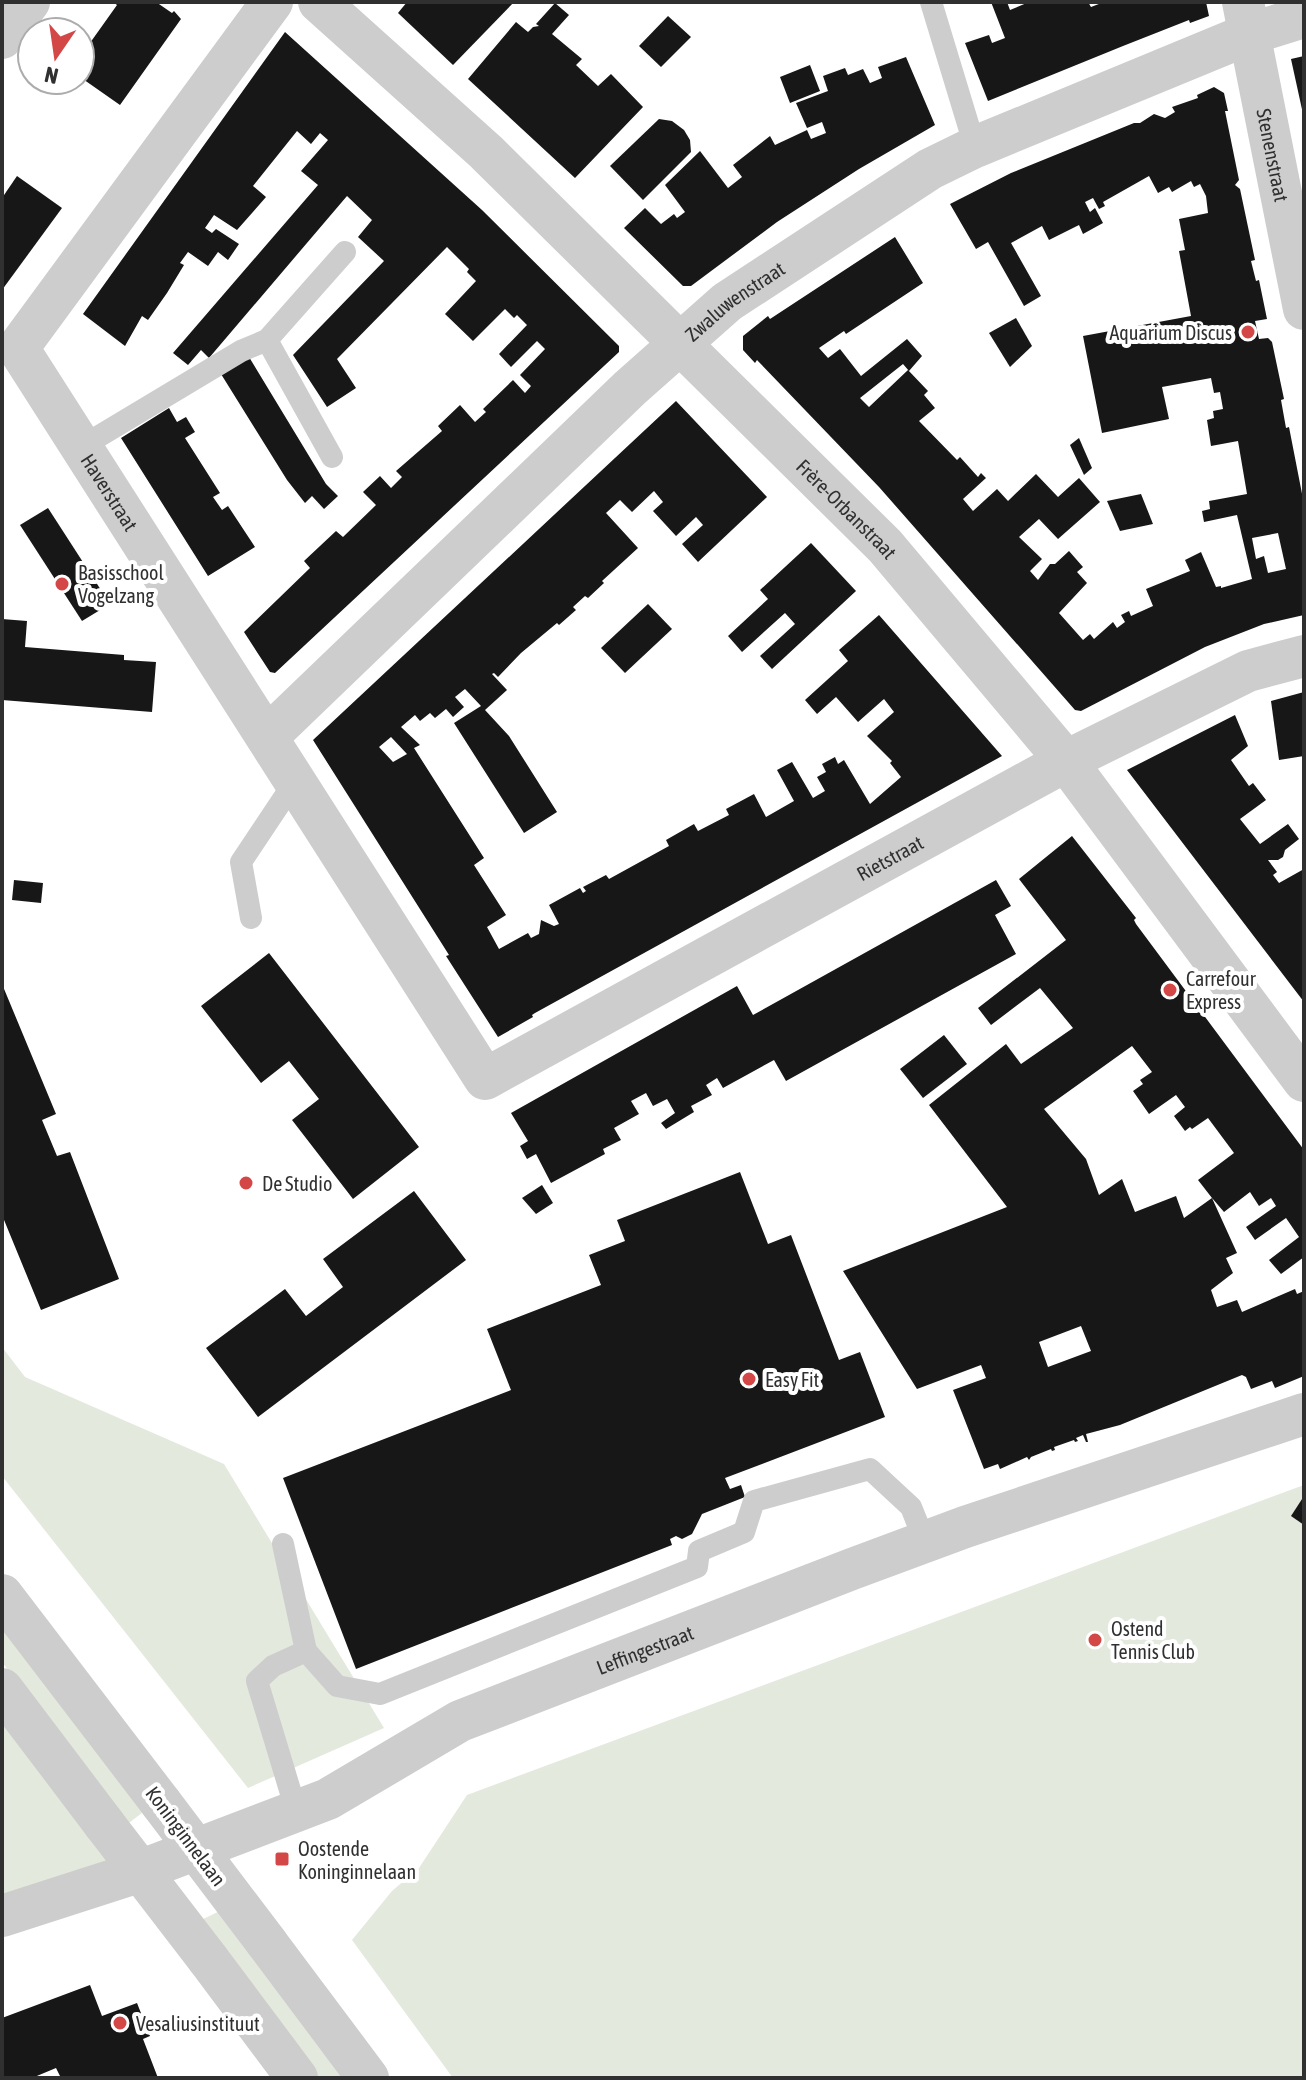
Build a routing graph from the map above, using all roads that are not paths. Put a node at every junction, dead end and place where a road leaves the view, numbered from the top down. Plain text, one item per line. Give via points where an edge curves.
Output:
1 (29, 2) edge
2 (272, 2) edge
3 (319, 2) edge
4 (931, 2) edge
5 (1304, 17) edge
6 (1246, 18) edge
7 (2, 38) edge
8 (975, 147) junction
9 (345, 252) dead end
10 (1304, 309) edge
11 (267, 340) junction
12 (680, 344) junction
13 (81, 447) junction
14 (332, 457) dead end
15 (1304, 656) edge
16 (267, 737) junction
17 (1066, 761) junction
18 (295, 781) junction
19 (251, 918) dead end
20 (485, 1079) joint
21 (1304, 1081) edge
22 (1304, 1414) edge
23 (925, 1542) junction
24 (283, 1544) dead end
25 (2, 1595) edge
26 (306, 1651) junction
27 (2, 1689) edge
28 (296, 1810) junction
29 (2, 1916) edge
30 (297, 2078) edge
31 (368, 2078) edge

1 - 7 street
2 - 13 street, Haverstraat via 18,348
3 - 12 street, Frère-Orbanstraat via 486,152
4 - 8 lane
5 - 6 street, Zwaluwenstraat
6 - 8 street, Zwaluwenstraat
6 - 10 street, Stenenstraat
8 - 12 street, Zwaluwenstraat via 930,169 727,302
9 - 11 lane
11 - 13 lane
11 - 14 lane
12 - 16 street, Zwaluwenstraat
12 - 17 street, Frère-Orbanstraat via 885,546
13 - 16 street, Haverstraat
15 - 17 street, Rietstraat via 1248,671
16 - 18 street, Haverstraat
17 - 20 street, Rietstraat
17 - 21 street, Frère-Orbanstraat
18 - 19 lane via 241,862
18 - 20 street, Haverstraat
22 - 23 street, Leffingestraat
23 - 26 lane via 911,1507 870,1469 754,1501 744,1532 699,1551 697,1567 380,1694 337,1686
23 - 28 street, Leffingestraat via 460,1721 328,1799
24 - 26 lane
25 - 31 street, Koninginnelaan, bridge
26 - 28 lane via 273,1666 257,1681
27 - 30 street, bridge
28 - 29 street, Leffingestraat via 126,1876

